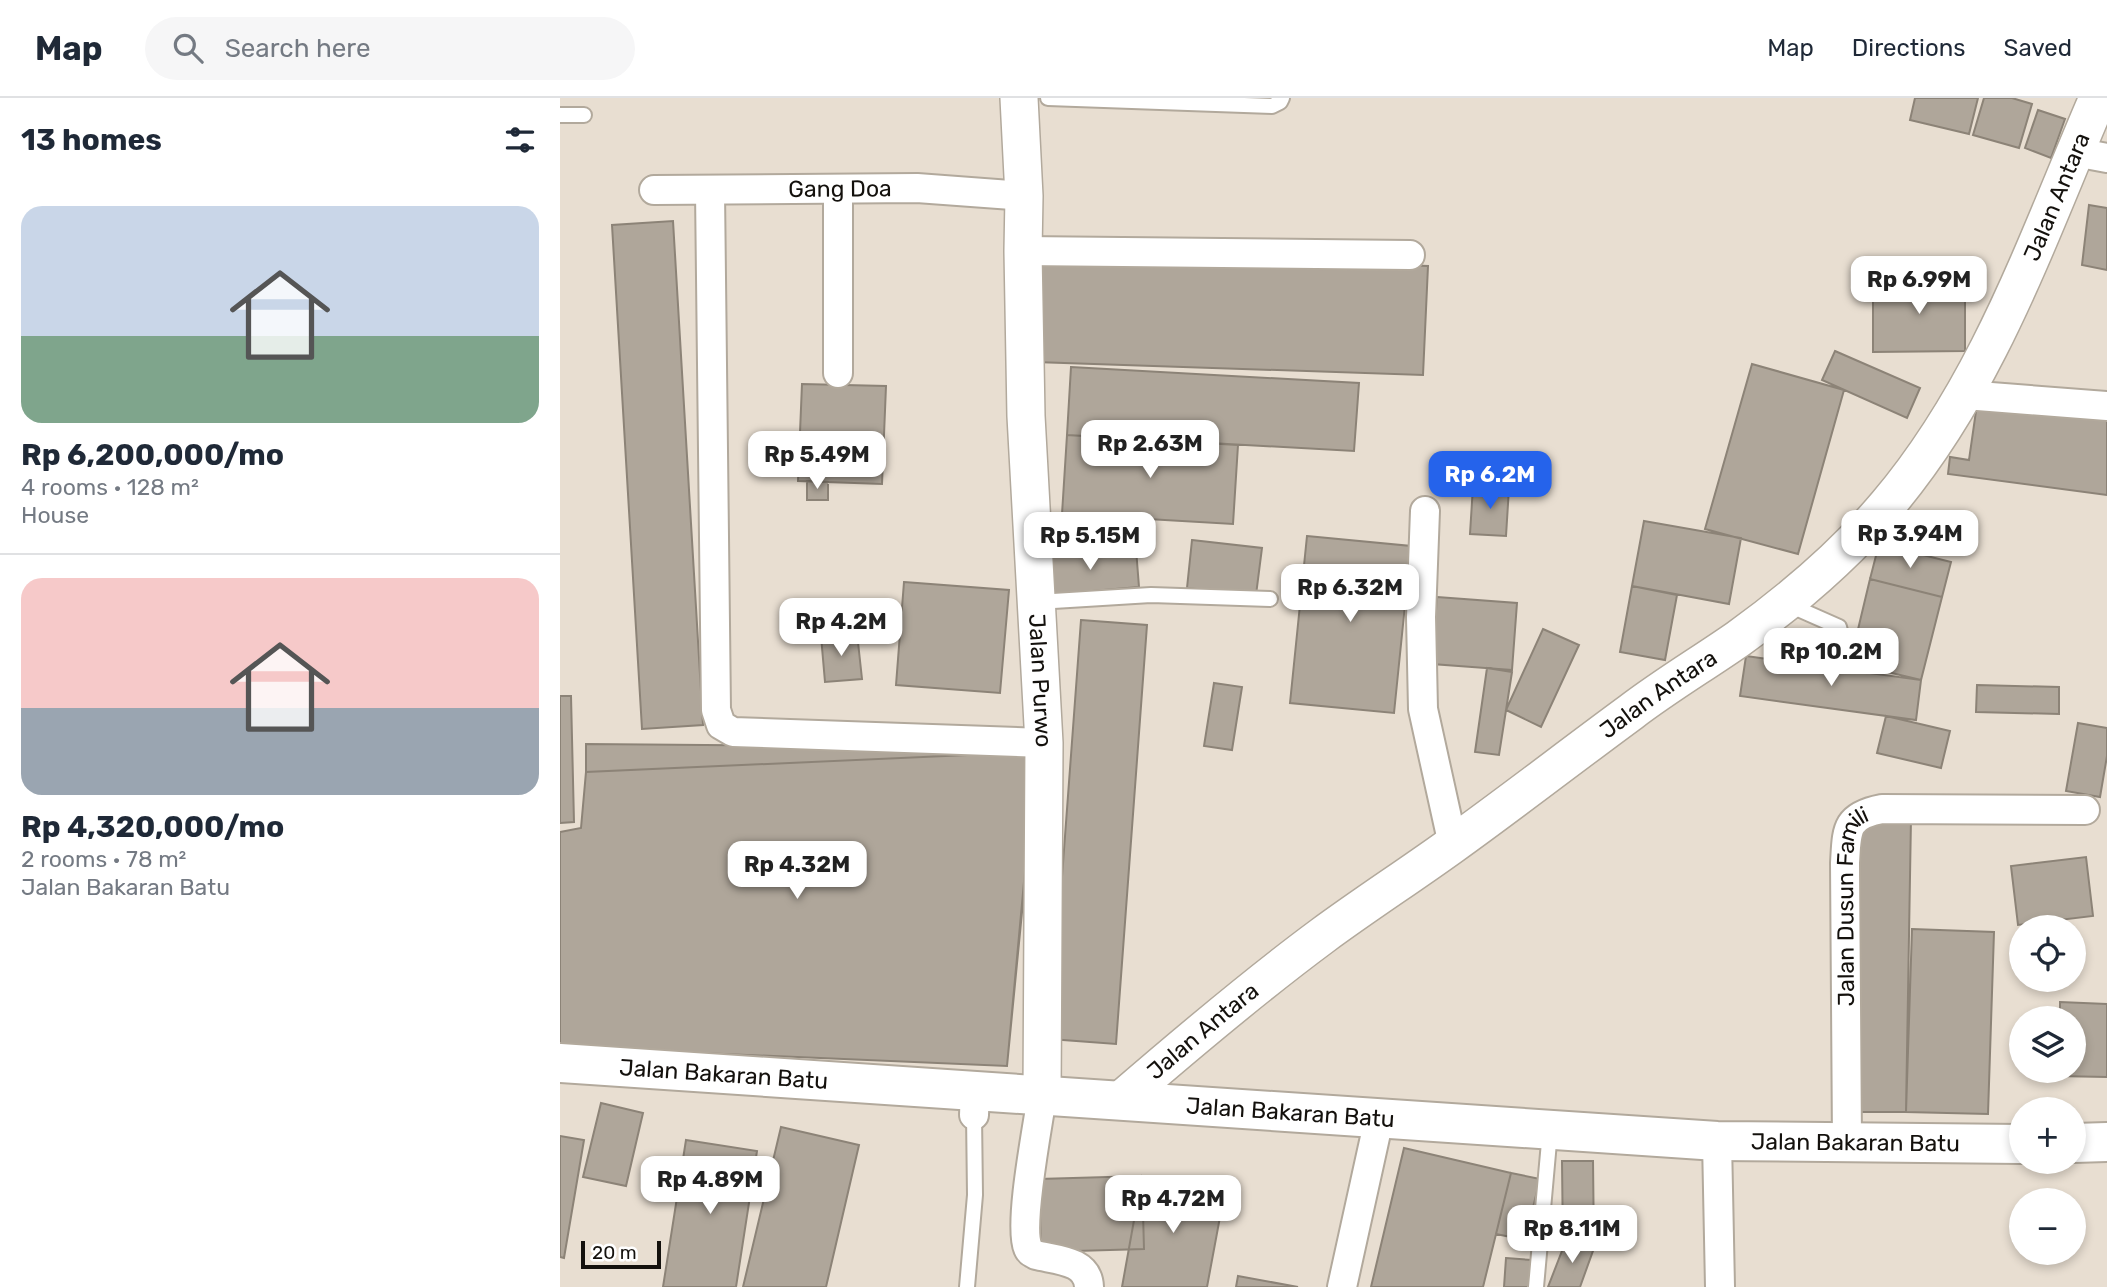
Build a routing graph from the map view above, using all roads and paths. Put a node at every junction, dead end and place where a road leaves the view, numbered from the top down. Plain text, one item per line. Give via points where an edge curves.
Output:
1 (1019, 98) edge
2 (1048, 98) edge
3 (1282, 98) edge
4 (2098, 98) edge
5 (560, 115) edge
6 (584, 115) dead end
7 (2091, 155) edge
8 (838, 189) junction
9 (654, 190) dead end
10 (710, 191) junction
11 (1024, 196) junction
12 (1023, 251) junction
13 (1410, 255) dead end
14 (838, 373) dead end
15 (1965, 395) junction
16 (2107, 406) edge
17 (1425, 511) dead end
18 (1270, 599) dead end
19 (1036, 602) junction
20 (1786, 604) junction
21 (1861, 667) dead end
22 (1044, 743) junction
23 (2085, 810) dead end
24 (1453, 845) junction
25 (560, 1063) edge
26 (1042, 1096) junction
27 (1121, 1100) junction
28 (975, 1102) junction
29 (1379, 1119) junction
30 (1550, 1130) junction
31 (1717, 1141) junction
32 (1847, 1141) junction
33 (2107, 1142) edge
34 (2086, 1143) edge
35 (2009, 1144) edge
36 (967, 1287) edge
37 (1089, 1287) edge
38 (1342, 1287) edge
39 (1536, 1287) edge
40 (1720, 1287) edge

1 - 11 street, Jalan Purwo
2 - 3 lane via 1272,106
4 - 7 street, Jalan Antara
5 - 6 lane
7 - 15 street, Jalan Antara via 2045,228
8 - 10 street, Gang Doa
8 - 11 street, Gang Doa via 917,188
8 - 14 street
9 - 10 street, Gang Doa
10 - 22 street via 716,709 720,725 733,732
11 - 12 street, Jalan Purwo
12 - 13 street
12 - 19 street, Jalan Purwo
15 - 16 street
15 - 20 street, Jalan Antara via 1888,505
17 - 24 street via 1423,709
18 - 19 lane via 1151,595
19 - 22 street, Jalan Purwo
20 - 21 lane via 1836,625 1842,635 1843,659
20 - 24 street, Jalan Antara via 1643,702
22 - 26 street, Jalan Purwo
23 - 32 street, Jalan Dusun Famili via 1882,809 1857,816 1847,830 1845,863
24 - 27 street, Jalan Antara via 1322,936
25 - 28 highway, Jalan Bakaran Batu
26 - 27 highway, Jalan Bakaran Batu
26 - 28 highway, Jalan Bakaran Batu
26 - 37 street via 1025,1213 1027,1244 1035,1255 1080,1267
27 - 29 highway, Jalan Bakaran Batu
28 - 36 lane via 975,1195
29 - 30 highway, Jalan Bakaran Batu
29 - 38 street
30 - 31 highway, Jalan Bakaran Batu
30 - 39 lane
31 - 32 highway, Jalan Bakaran Batu
31 - 40 street
32 - 35 highway, Jalan Bakaran Batu
33 - 34 highway

